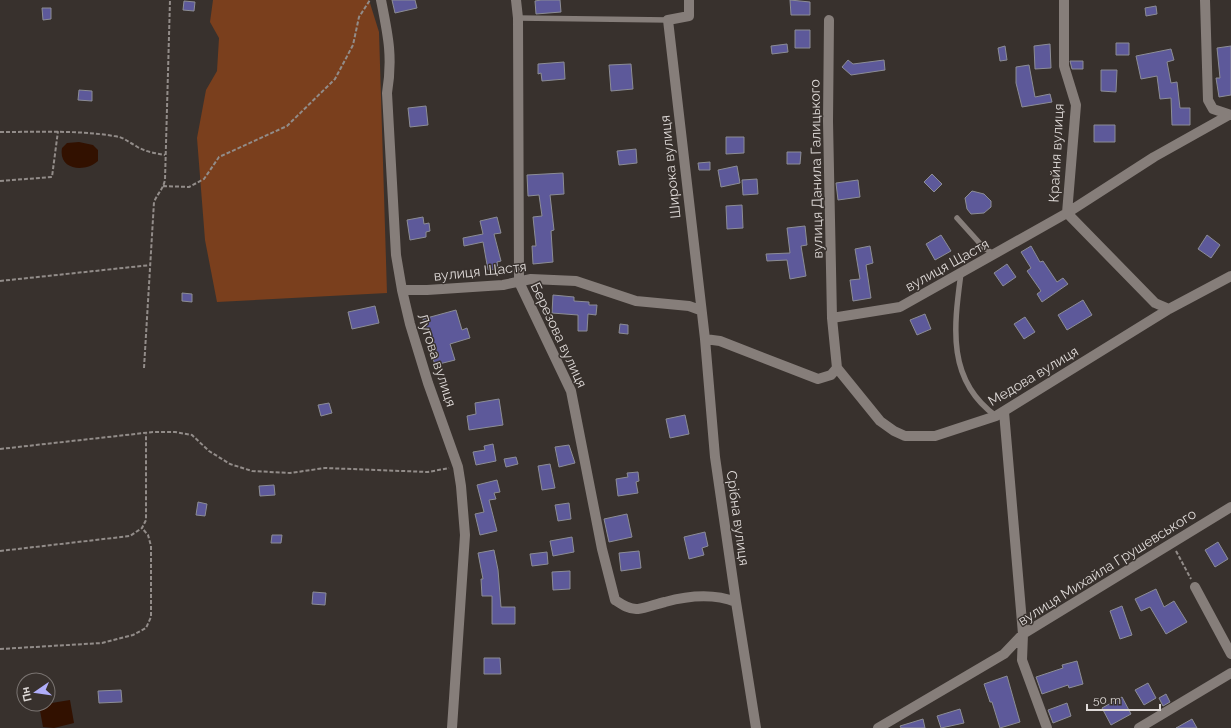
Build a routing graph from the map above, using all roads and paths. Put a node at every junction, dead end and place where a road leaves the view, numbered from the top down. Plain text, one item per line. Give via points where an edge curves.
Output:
1 (170, 0) edge
2 (370, 0) edge
3 (381, 0) edge
4 (516, 0) edge
5 (690, 0) edge
6 (1064, 0) edge
7 (1205, 0) edge
8 (518, 18) junction
9 (668, 20) junction
10 (829, 20) dead end
11 (1230, 115) edge
12 (58, 131) junction
13 (0, 132) edge
14 (165, 154) junction
15 (0, 181) edge
16 (163, 186) junction
17 (1067, 213) junction
18 (957, 218) dead end
19 (995, 254) junction
20 (151, 265) junction
21 (961, 273) junction
22 (1231, 276) edge
23 (0, 281) edge
24 (519, 282) junction
25 (402, 290) junction
26 (1169, 308) junction
27 (700, 310) junction
28 (832, 318) junction
29 (705, 339) junction
30 (144, 368) dead end
31 (837, 368) junction
32 (1000, 414) junction
33 (146, 432) junction
34 (0, 449) edge
35 (458, 467) junction
36 (1231, 507) edge
37 (142, 528) junction
38 (1172, 544) junction
39 (0, 551) edge
40 (1195, 587) joint
41 (736, 602) junction
42 (1023, 634) junction
43 (0, 649) edge
44 (1231, 654) edge
45 (1231, 673) edge
46 (452, 728) edge
47 (756, 728) edge
48 (878, 728) edge
49 (1047, 728) edge
50 (1139, 728) edge

1 - 14 path
2 - 16 path via 359,17 353,45 335,78 287,126 219,157 204,179 189,187
3 - 25 street, Лугова вулиця via 390,43 391,71 387,93 396,255
4 - 8 street, Березова вулиця
5 - 9 street via 689,16
6 - 17 street, Крайня вулиця via 1064,66 1076,105
7 - 11 street via 1208,100 1213,109
8 - 9 lane
8 - 24 street, Березова вулиця
9 - 27 street, Широка вулиця
10 - 28 street, вулиця Данила Галицького via 828,121
11 - 17 street, вулиця Щастя via 1154,157
12 - 13 path
12 - 14 path via 115,136 127,139 146,151
12 - 15 path via 52,177
14 - 16 path
16 - 20 path via 154,202
17 - 19 street, вулиця Щастя
17 - 26 street via 1155,303
18 - 19 lane via 984,248
19 - 21 street, вулиця Щастя
20 - 23 path
20 - 30 path
21 - 28 street, вулиця Щастя via 900,307
21 - 32 lane via 955,330 957,359 974,393 984,406
22 - 26 street, Медова вулиця
24 - 25 street, вулиця Щастя
24 - 27 street, вулиця Щастя via 531,279 576,281 636,301 689,306
24 - 41 street, Березова вулиця via 571,391 614,600 637,609 676,598 703,596
25 - 35 street, Лугова вулиця via 426,376
26 - 32 street, Медова вулиця
27 - 29 street, Срібна вулиця
28 - 31 street
29 - 31 street via 720,341 818,379 831,375
29 - 41 street, Срібна вулиця via 715,457
31 - 32 street, Медова вулиця via 880,420 905,436 935,436
32 - 42 street
33 - 34 path
33 - 35 path via 192,435 209,451 230,464 252,471 290,473 325,468 428,472
33 - 37 path via 146,520
35 - 46 street, Лугова вулиця via 462,486 464,536
36 - 38 street, вулиця Михайла Грушевського
37 - 39 path via 130,536
37 - 43 path via 148,535 151,546 151,617 146,628 133,635 102,642
38 - 40 path
38 - 42 street, вулиця Михайла Грушевського
40 - 44 street
41 - 47 street, Срібна вулиця
42 - 48 street, вулиця Михайла Грушевського via 1004,654
42 - 49 street via 1022,660
45 - 50 street

